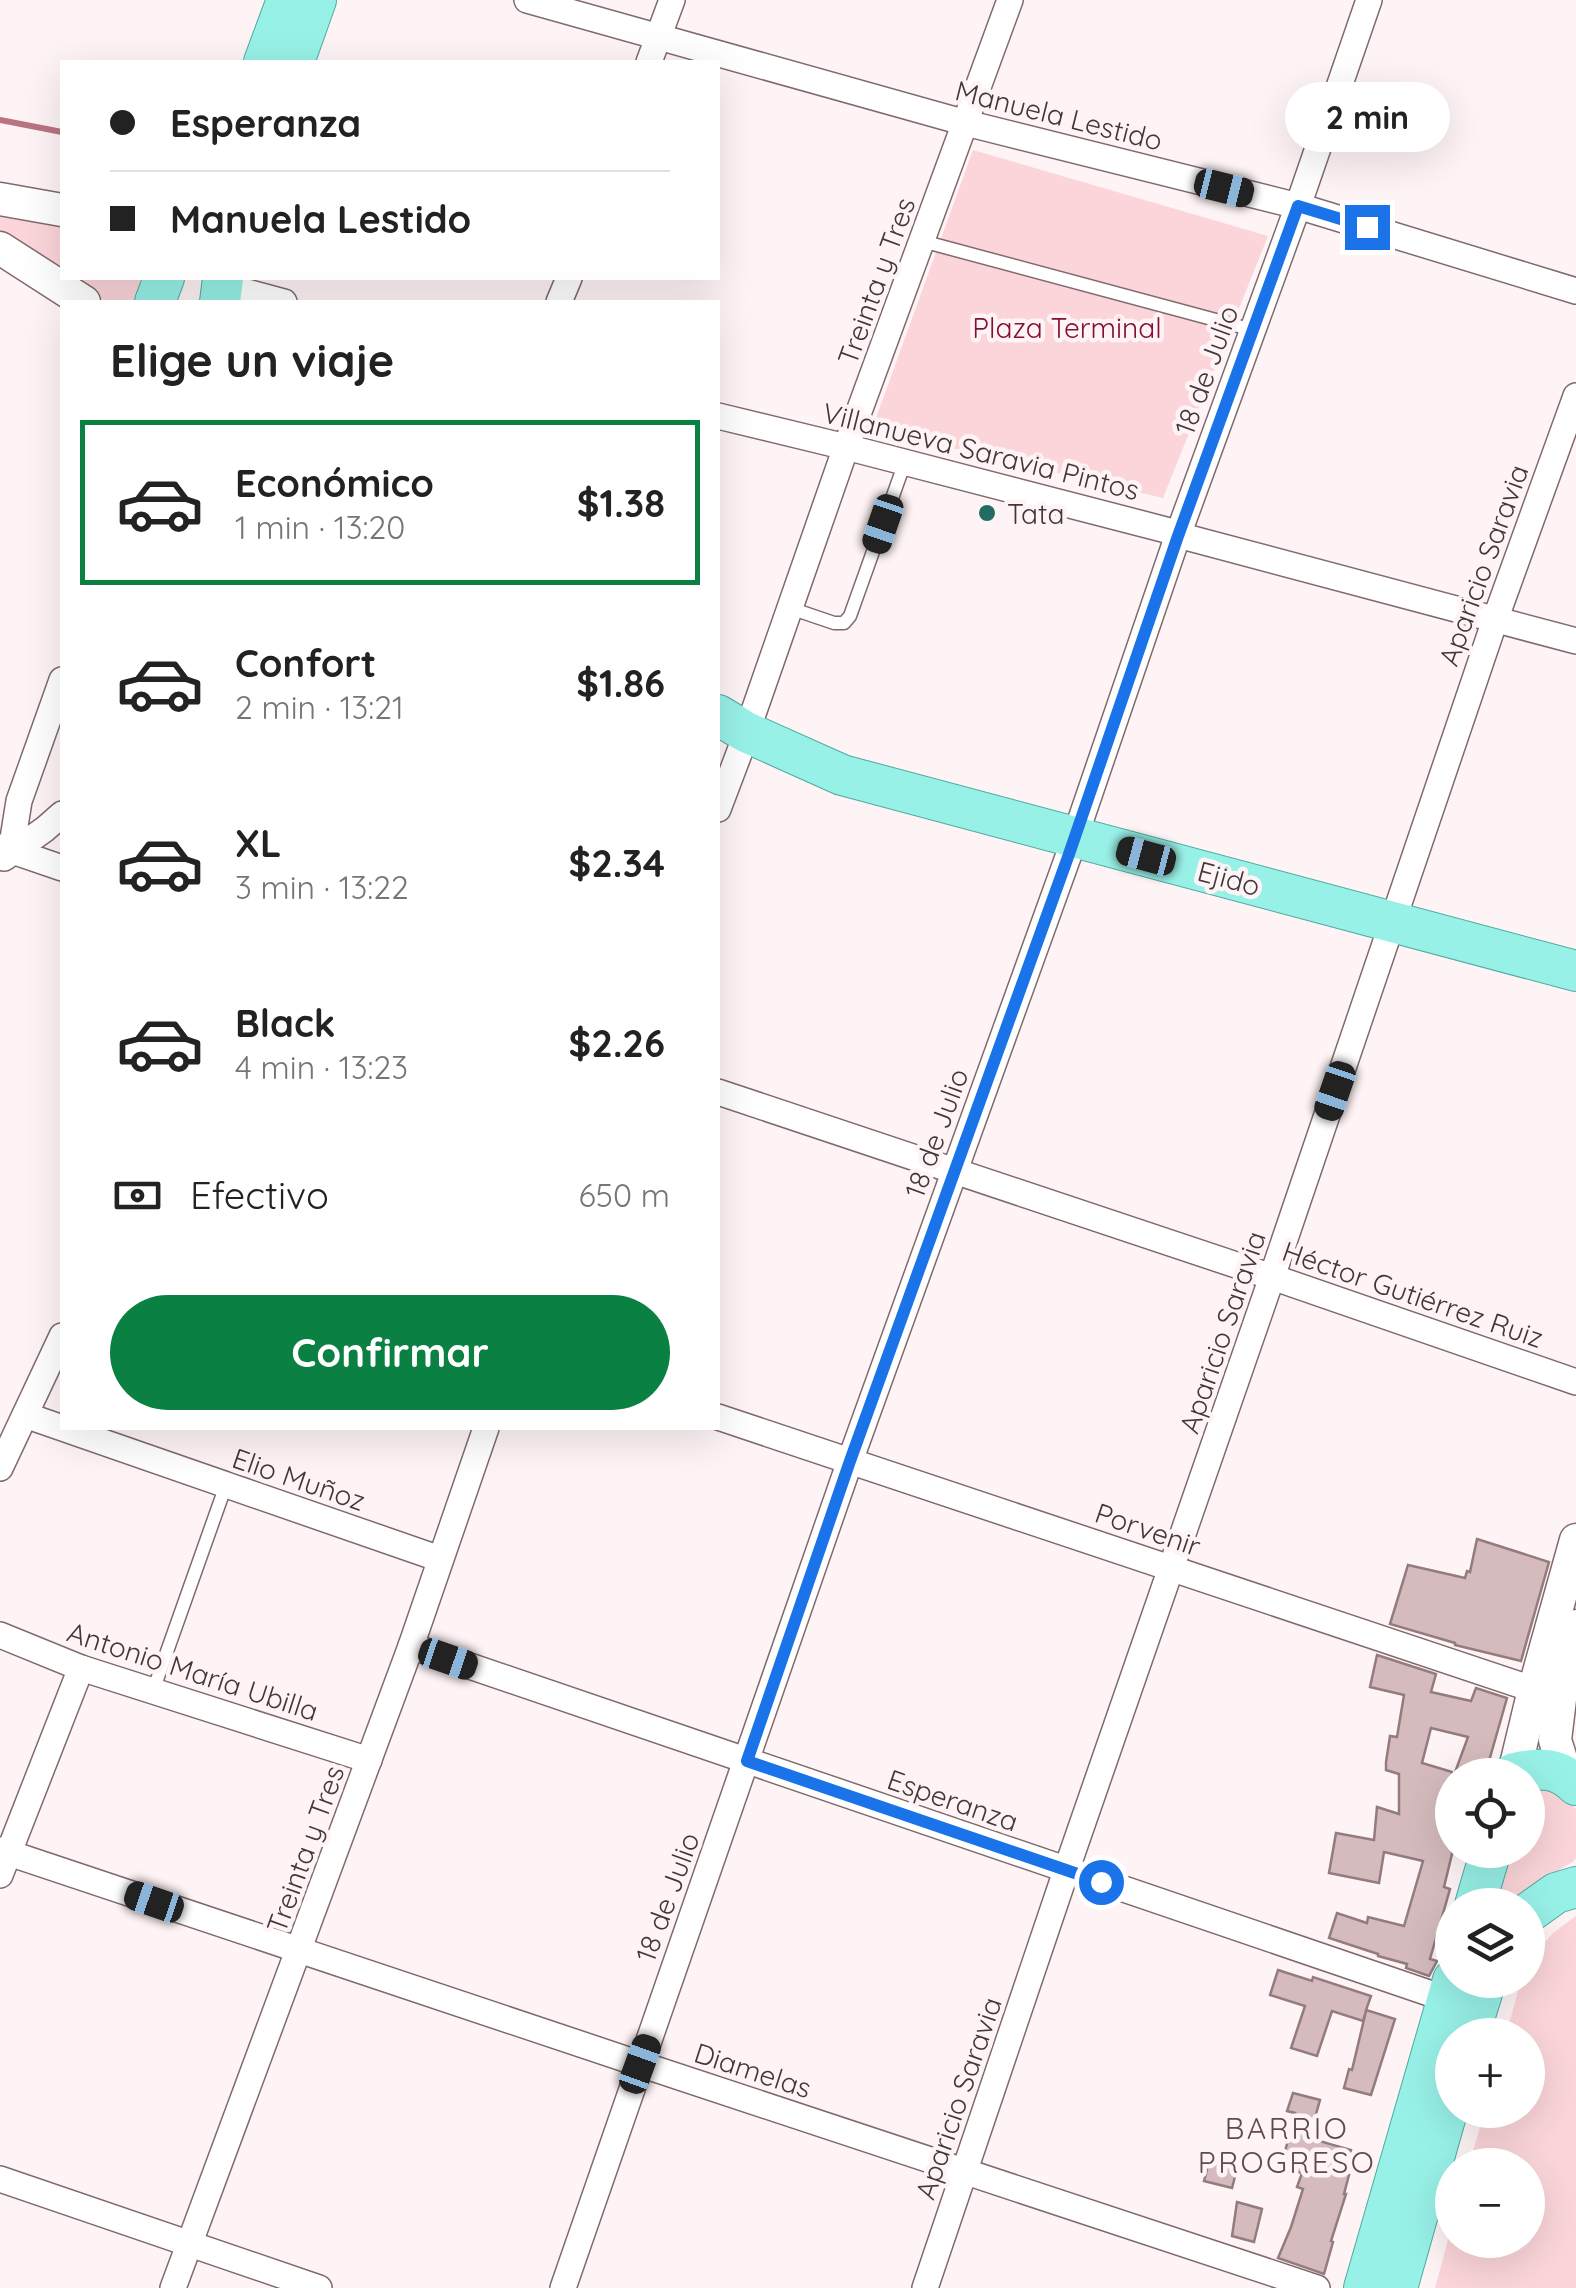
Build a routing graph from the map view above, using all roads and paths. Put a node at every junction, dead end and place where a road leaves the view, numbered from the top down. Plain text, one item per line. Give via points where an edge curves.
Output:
1 (287, 0) edge
2 (316, 0) edge
3 (527, 0) edge
4 (672, 0) edge
5 (1010, 0) edge
6 (1369, 0) edge
7 (659, 36) junction
8 (265, 60) edge
9 (295, 60) edge
10 (650, 60) edge
11 (966, 123) junction
12 (0, 200) edge
13 (1298, 206) junction
14 (60, 210) edge
15 (922, 242) junction
16 (0, 248) edge
17 (222, 289) edge
18 (1576, 291) edge
19 (81, 300) edge
20 (274, 300) edge
21 (1253, 330) junction
22 (1576, 396) edge
23 (720, 416) edge
24 (846, 447) junction
25 (905, 462) junction
26 (1178, 536) junction
27 (790, 608) junction
28 (1494, 620) junction
29 (1576, 641) edge
30 (60, 686) edge
31 (730, 734) edge
32 (720, 796) edge
33 (60, 816) edge
34 (1072, 847) junction
35 (4, 853) edge
36 (60, 867) edge
37 (1389, 932) junction
38 (1576, 971) edge
39 (1576, 994) edge
40 (720, 1093) edge
41 (954, 1172) junction
42 (1272, 1278) junction
43 (60, 1340) edge
44 (1576, 1382) edge
45 (25, 1415) junction
46 (720, 1418) edge
47 (60, 1427) edge
48 (68, 1430) edge
49 (485, 1430) edge
50 (850, 1461) junction
51 (0, 1468) edge
52 (226, 1485) junction
53 (1576, 1540) edge
54 (440, 1560) junction
55 (1172, 1569) junction
56 (1576, 1626) edge
57 (0, 1635) edge
58 (411, 1646) junction
59 (82, 1668) junction
60 (153, 1691) junction
61 (1547, 1694) junction
62 (1521, 1758) edge
63 (368, 1760) junction
64 (747, 1761) junction
65 (1545, 1767) edge
66 (1571, 1780) edge
67 (3, 1859) edge
68 (1066, 1871) junction
69 (1576, 1887) edge
70 (1545, 1901) edge
71 (300, 1951) junction
72 (1466, 2001) edge
73 (640, 2064) junction
74 (1442, 2128) edge
75 (965, 2171) junction
76 (0, 2179) edge
77 (190, 2242) junction
78 (174, 2288) edge
79 (319, 2288) edge
80 (563, 2288) edge
81 (925, 2288) edge
82 (1316, 2288) edge
83 (1364, 2288) edge
84 (1397, 2288) edge

1 - 8 main road
2 - 9 main road
3 - 7 street, Manuela Lestido
4 - 7 street
5 - 11 street, Treinta y Tres
6 - 13 street, 18 de Julio
7 - 10 street
7 - 11 street, Manuela Lestido
11 - 13 street, Manuela Lestido
11 - 15 street, Treinta y Tres
12 - 14 street
13 - 18 street, Manuela Lestido
13 - 21 street, 18 de Julio
15 - 21 lane
15 - 24 street, Treinta y Tres
16 - 19 street
17 - 20 street
21 - 26 street, 18 de Julio
22 - 28 street, Aparicio Saravia
23 - 24 street, Villanueva Saravia Pintos
24 - 25 street, Villanueva Saravia Pintos
24 - 27 street, Treinta y Tres
25 - 26 street, Villanueva Saravia Pintos
25 - 27 lane via 850,616 834,622
26 - 28 street, Villanueva Saravia Pintos
26 - 34 street, 18 de Julio
27 - 31 street, Treinta y Tres
28 - 29 street, Villanueva Saravia Pintos
28 - 37 street, Aparicio Saravia
30 - 35 street
31 - 32 street, Treinta y Tres
31 - 34 main road, Ejido
33 - 35 street
34 - 37 main road, Ejido
34 - 41 street, 18 de Julio
35 - 36 street
37 - 38 main road, Ejido
37 - 39 main road, Ejido
37 - 42 street, Aparicio Saravia
40 - 41 street, Héctor Gutiérrez Ruiz
41 - 42 street, Héctor Gutiérrez Ruiz
41 - 50 street, 18 de Julio
42 - 44 street, Héctor Gutiérrez Ruiz
42 - 55 street, Aparicio Saravia
43 - 45 street
45 - 47 street, Elio Muñoz
45 - 51 street
46 - 50 street, Porvenir
48 - 52 street, Elio Muñoz
49 - 54 street, Treinta y Tres
50 - 55 street, Porvenir
50 - 64 street, 18 de Julio
52 - 54 street, Elio Muñoz
52 - 60 lane
53 - 61 street
54 - 58 street, Treinta y Tres
55 - 61 street, Porvenir
55 - 68 street, Aparicio Saravia
56 - 61 street
57 - 59 street, Antonio María Ubilla
58 - 63 street, Treinta y Tres
58 - 64 street, Esperanza
59 - 60 street, Antonio María Ubilla
59 - 67 street
60 - 63 street, Antonio María Ubilla
61 - 62 street
61 - 66 street
63 - 71 street, Treinta y Tres
64 - 68 street, Esperanza
64 - 73 street, 18 de Julio
65 - 66 main road
67 - 71 street, Diamelas
68 - 72 street, Esperanza
68 - 75 street, Aparicio Saravia
69 - 70 main road
71 - 73 street, Diamelas
71 - 77 street, Treinta y Tres
72 - 83 main road
73 - 75 street, Diamelas
73 - 80 street, 18 de Julio
74 - 84 main road
75 - 81 street, Aparicio Saravia
75 - 82 street, Diamelas
76 - 77 street
77 - 78 street, Treinta y Tres
77 - 79 street

